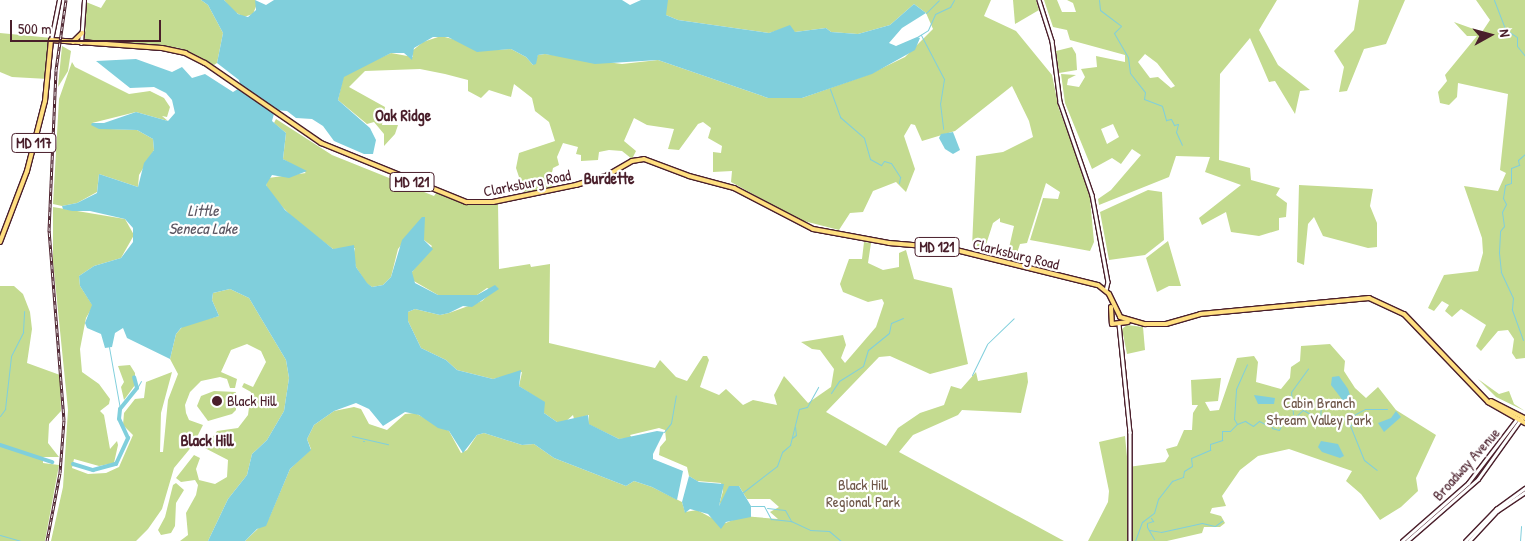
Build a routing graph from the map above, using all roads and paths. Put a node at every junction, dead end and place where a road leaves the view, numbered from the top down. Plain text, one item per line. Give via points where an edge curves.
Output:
1 (59, 0) edge
2 (84, 0) edge
3 (1039, 0) edge
4 (82, 33) junction
5 (51, 40) junction
6 (71, 42) junction
7 (81, 44) junction
8 (0, 242) edge
9 (1107, 292) junction
10 (1111, 315) junction
11 (1119, 316) junction
12 (1135, 322) junction
13 (1119, 323) junction
14 (1112, 324) junction
15 (1118, 338) junction
16 (1521, 418) edge
17 (1525, 423) edge
18 (1525, 488) edge
19 (1525, 492) edge
20 (1130, 541) edge
21 (1402, 541) edge
22 (1407, 541) edge
23 (1467, 541) edge

1 - 5 street
2 - 4 main road
3 - 9 street via 1052,41 1060,102 1092,195 1108,282
4 - 6 main road
4 - 7 main road
5 - 6 main road, Clarksburg Road
5 - 8 main road, MD 117 via 45,101 27,171
6 - 7 main road, Clarksburg Road
7 - 9 main road, Clarksburg Road / MD 121 via 176,51 204,63 277,115 328,146 462,201 489,203 576,185 644,159 734,188 813,229 882,242 948,248 1098,285
9 - 10 main road
9 - 11 main road
10 - 11 main road
10 - 14 main road
11 - 12 main road
11 - 13 main road
12 - 13 main road
12 - 16 main road via 1161,324 1208,314 1371,299 1398,310 1495,404
13 - 14 main road
13 - 15 street
14 - 15 street
15 - 20 street via 1130,432
16 - 17 main road
16 - 21 street, Broadway Avenue via 1466,485
16 - 22 street, Broadway Avenue via 1478,479
18 - 23 street via 1496,509
19 - 23 street via 1498,511

